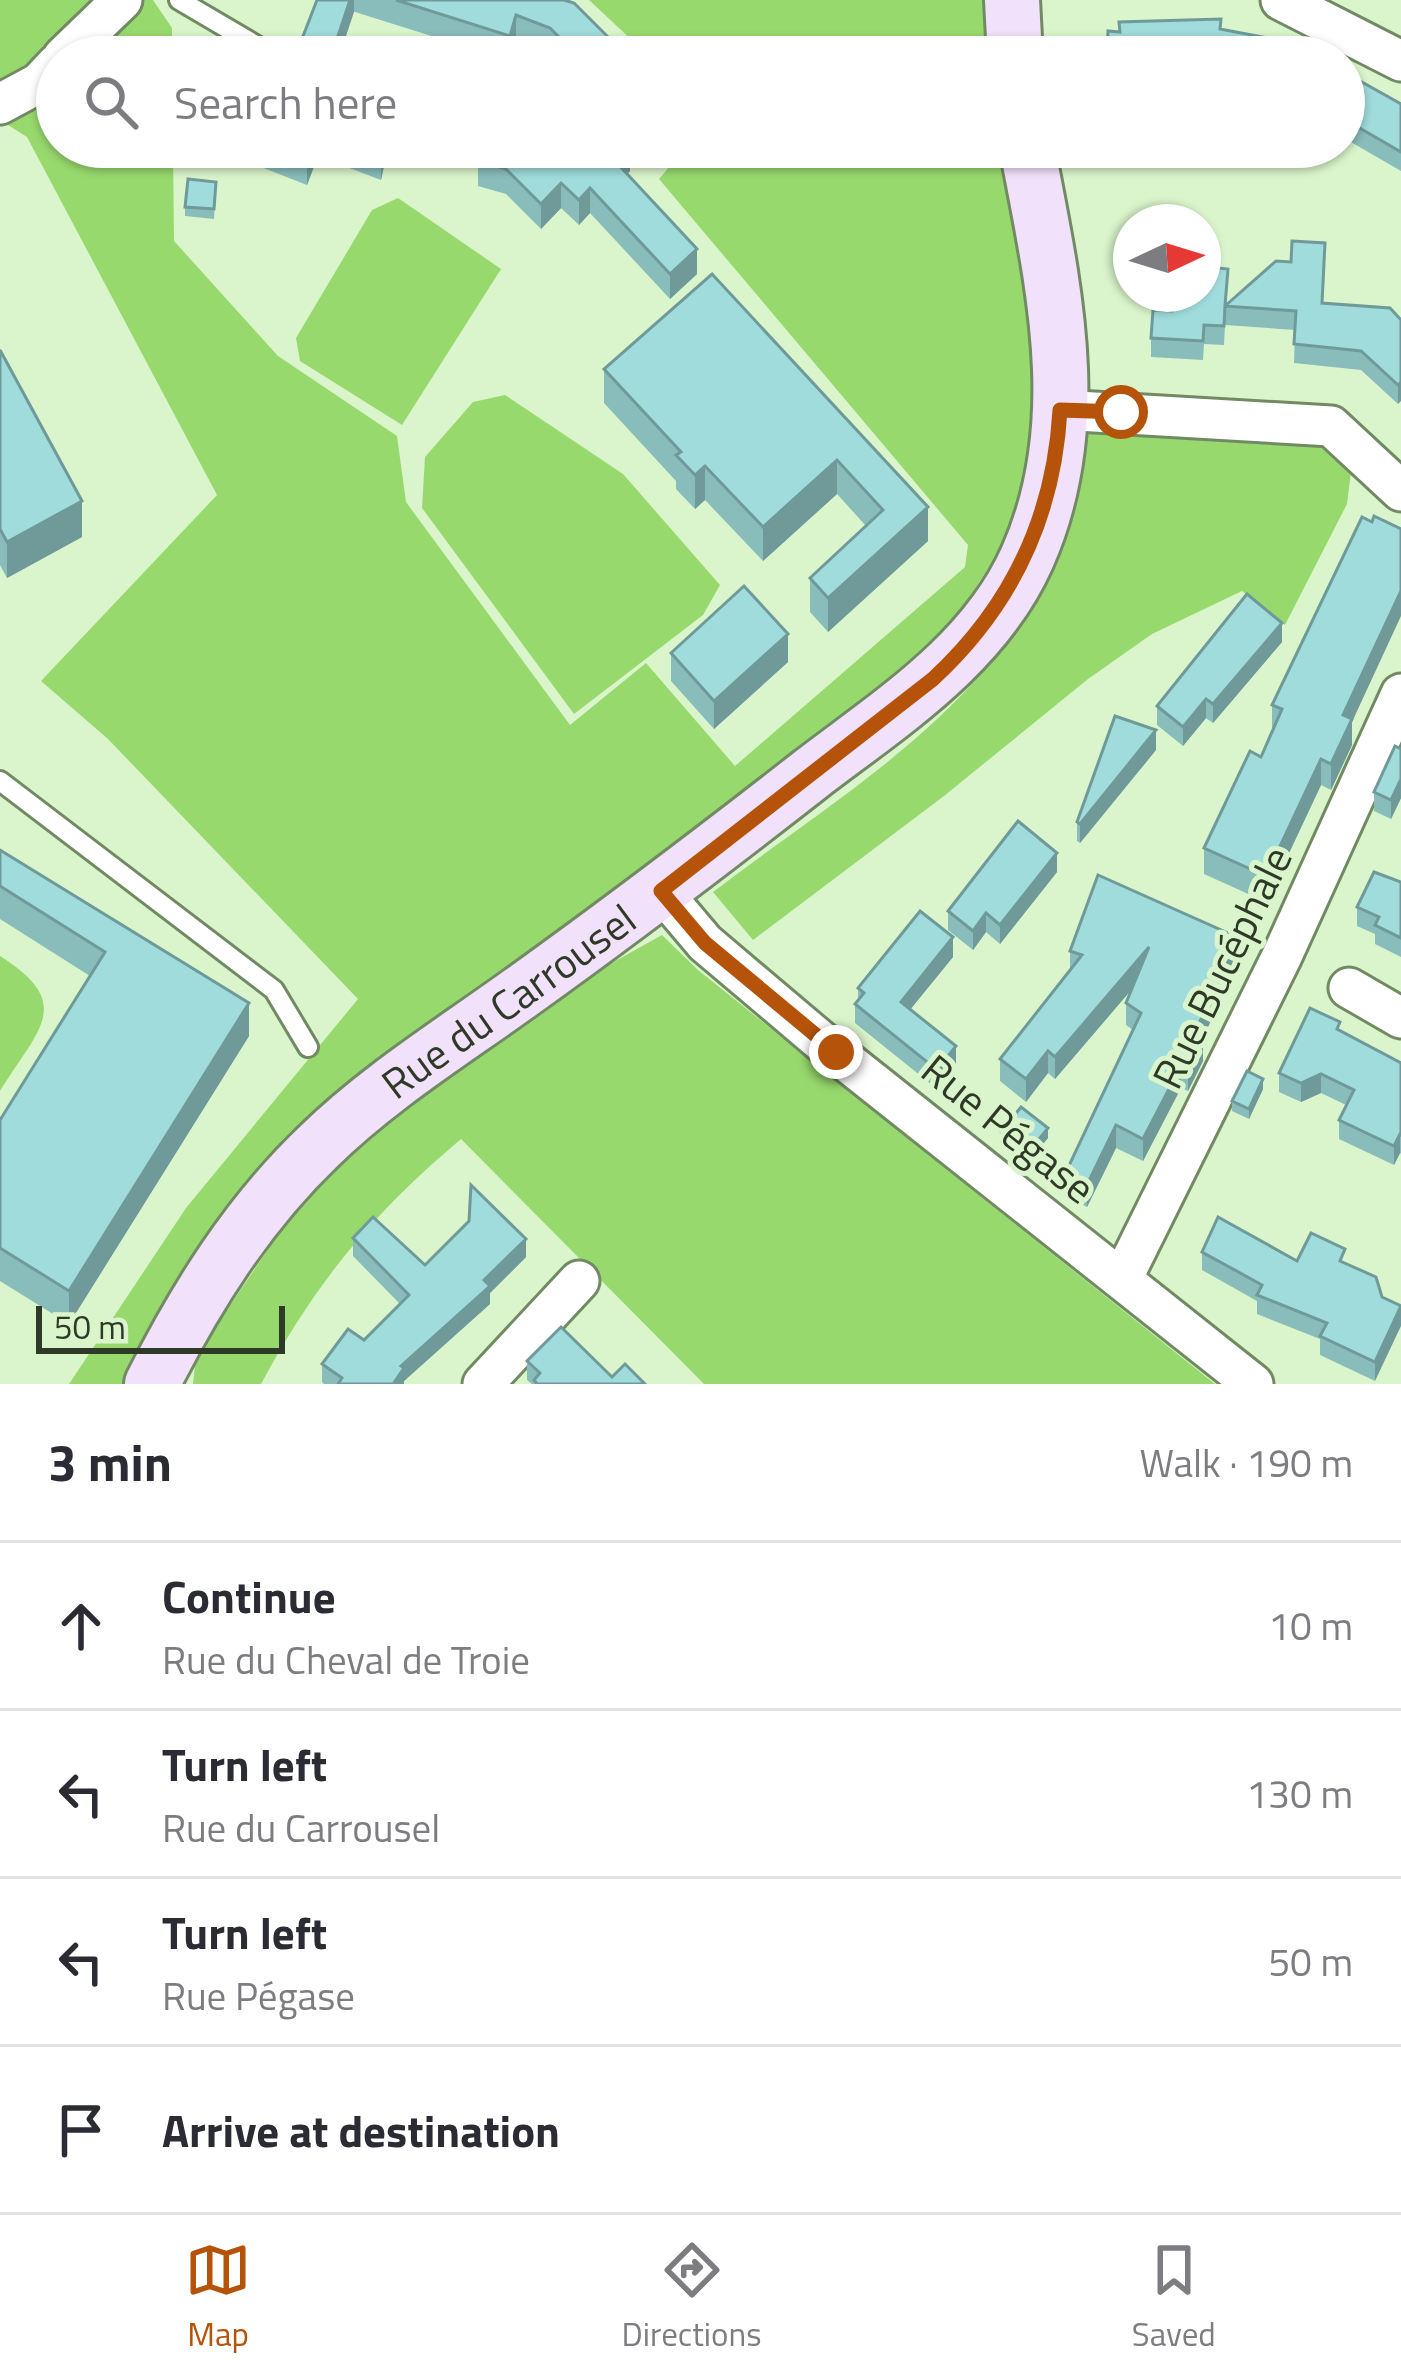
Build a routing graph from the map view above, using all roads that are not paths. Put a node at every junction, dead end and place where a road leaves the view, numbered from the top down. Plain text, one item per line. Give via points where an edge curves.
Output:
1 (122, 0) edge
2 (179, 0) edge
3 (1012, 0) edge
4 (1281, 0) edge
5 (85, 36) edge
6 (240, 36) edge
7 (1014, 36) edge
8 (1352, 36) edge
9 (1365, 43) edge
10 (1401, 61) edge
11 (36, 85) edge
12 (0, 104) edge
13 (1031, 168) edge
14 (1060, 410) junction
15 (1401, 491) edge
16 (1401, 694) edge
17 (0, 781) edge
18 (661, 891) junction
19 (1349, 988) dead end
20 (1401, 1018) edge
21 (308, 1047) dead end
22 (1122, 1279) junction
23 (579, 1281) dead end
24 (152, 1384) edge
25 (483, 1384) edge
26 (1253, 1384) edge

1 - 5 street
2 - 6 lane
3 - 7 street
4 - 8 street
9 - 10 street
11 - 12 street
13 - 14 street, Rue du Carrousel via 1055,281
14 - 15 street via 1331,427
14 - 18 street, Rue du Carrousel via 1052,481 1027,557 975,640
16 - 22 street, Rue Bucéphale
17 - 21 lane via 274,990
18 - 22 street, Rue Pégase via 705,943 822,1042
18 - 24 street, Rue du Carrousel via 318,1146 236,1241
19 - 20 street
22 - 26 street, Rue Pégase
23 - 25 street

